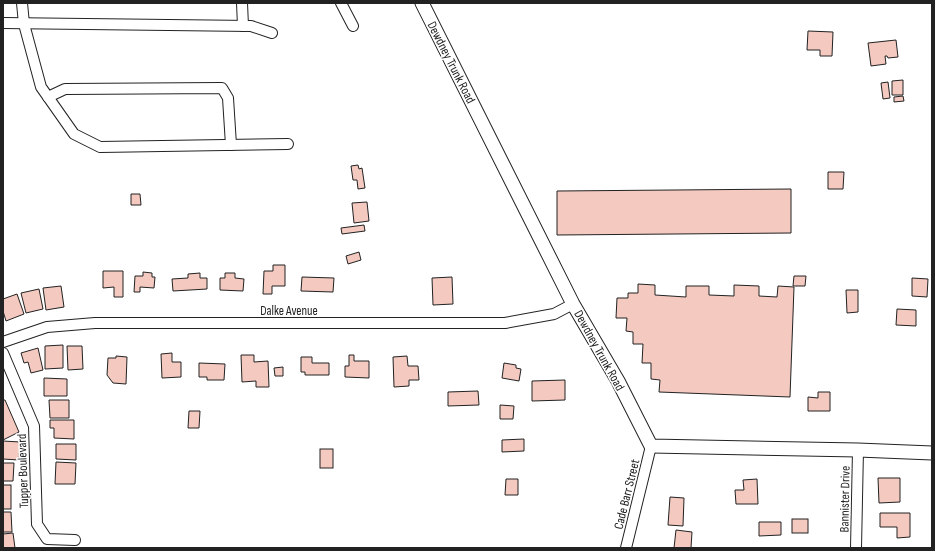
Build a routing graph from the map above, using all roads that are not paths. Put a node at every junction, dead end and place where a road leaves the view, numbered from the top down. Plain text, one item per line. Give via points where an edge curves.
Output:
1 (22, 3) edge
2 (242, 3) edge
3 (342, 3) edge
4 (422, 3) edge
5 (3, 24) edge
6 (24, 24) junction
7 (243, 26) junction
8 (353, 26) dead end
9 (272, 32) dead end
10 (48, 96) junction
11 (288, 144) dead end
12 (231, 145) junction
13 (573, 304) junction
14 (3, 342) edge
15 (3, 353) edge
16 (651, 446) junction
17 (858, 450) junction
18 (932, 454) edge
19 (75, 540) dead end
20 (626, 548) edge
21 (856, 548) edge

1 - 6 street
2 - 7 street
3 - 8 street
4 - 13 main road, Dewdney Trunk Road
5 - 6 street
6 - 7 street
6 - 10 street via 41,87
7 - 9 street
10 - 12 street via 74,134 100,147
10 - 12 street via 65,89 222,88 228,98
11 - 12 street
13 - 14 street, Dalke Avenue via 554,314 505,323 95,323 47,327
13 - 16 main road, Dewdney Trunk Road
15 - 19 street, Tupper Boulevard via 34,426 37,524 47,539
16 - 17 main road
16 - 20 street, Cade Barr Street
17 - 18 main road
17 - 21 street, Bannister Drive

